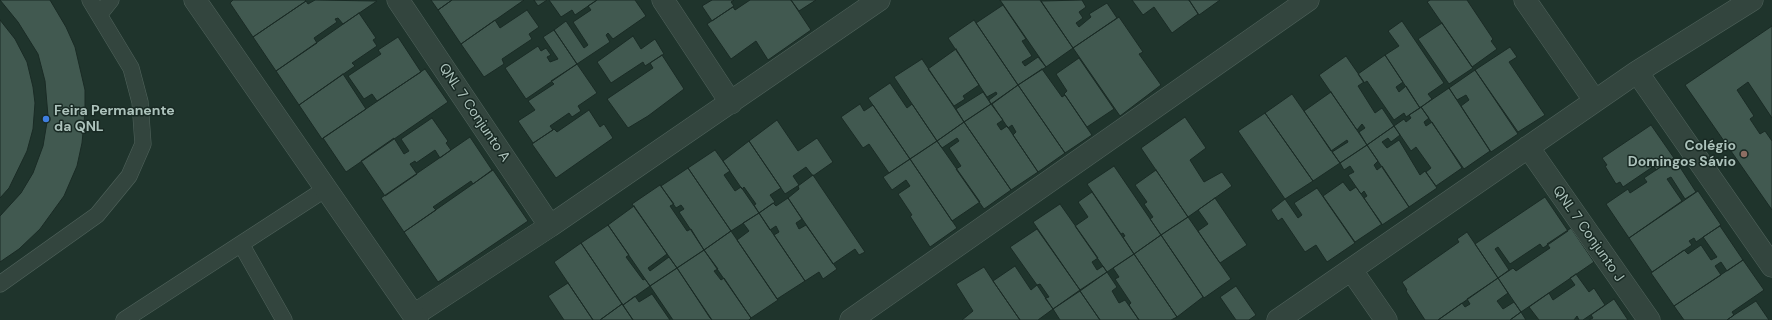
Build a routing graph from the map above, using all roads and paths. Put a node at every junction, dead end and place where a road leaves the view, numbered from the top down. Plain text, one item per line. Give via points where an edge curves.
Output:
1 (90, 0) edge
2 (111, 0) edge
3 (195, 0) edge
4 (398, 0) edge
5 (662, 0) edge
6 (879, 0) edge
7 (1308, 0) edge
8 (1525, 0) edge
9 (1752, 0) edge
10 (99, 15) junction
11 (1637, 72) junction
12 (1595, 101) junction
13 (731, 103) junction
14 (1528, 147) junction
15 (328, 188) junction
16 (550, 226) junction
17 (241, 244) junction
18 (1772, 266) edge
19 (1352, 271) junction
20 (0, 284) edge
21 (416, 318) edge
22 (124, 320) edge
23 (284, 320) edge
24 (852, 320) edge
25 (1278, 320) edge
26 (1386, 320) edge
27 (1649, 320) edge

1 - 10 lane
2 - 10 lane
3 - 15 street
4 - 16 street, QNL 7 Conjunto A
5 - 13 street
6 - 13 street
7 - 24 street
8 - 12 street
9 - 11 street
10 - 20 lane via 131,68 140,102 143,144 129,176 97,215
11 - 12 street
11 - 18 street
12 - 14 street
13 - 16 street
14 - 19 street
14 - 27 street, QNL 7 Conjunto J
15 - 17 lane
15 - 21 street
16 - 21 street
17 - 22 lane
17 - 23 lane
19 - 25 street
19 - 26 street

